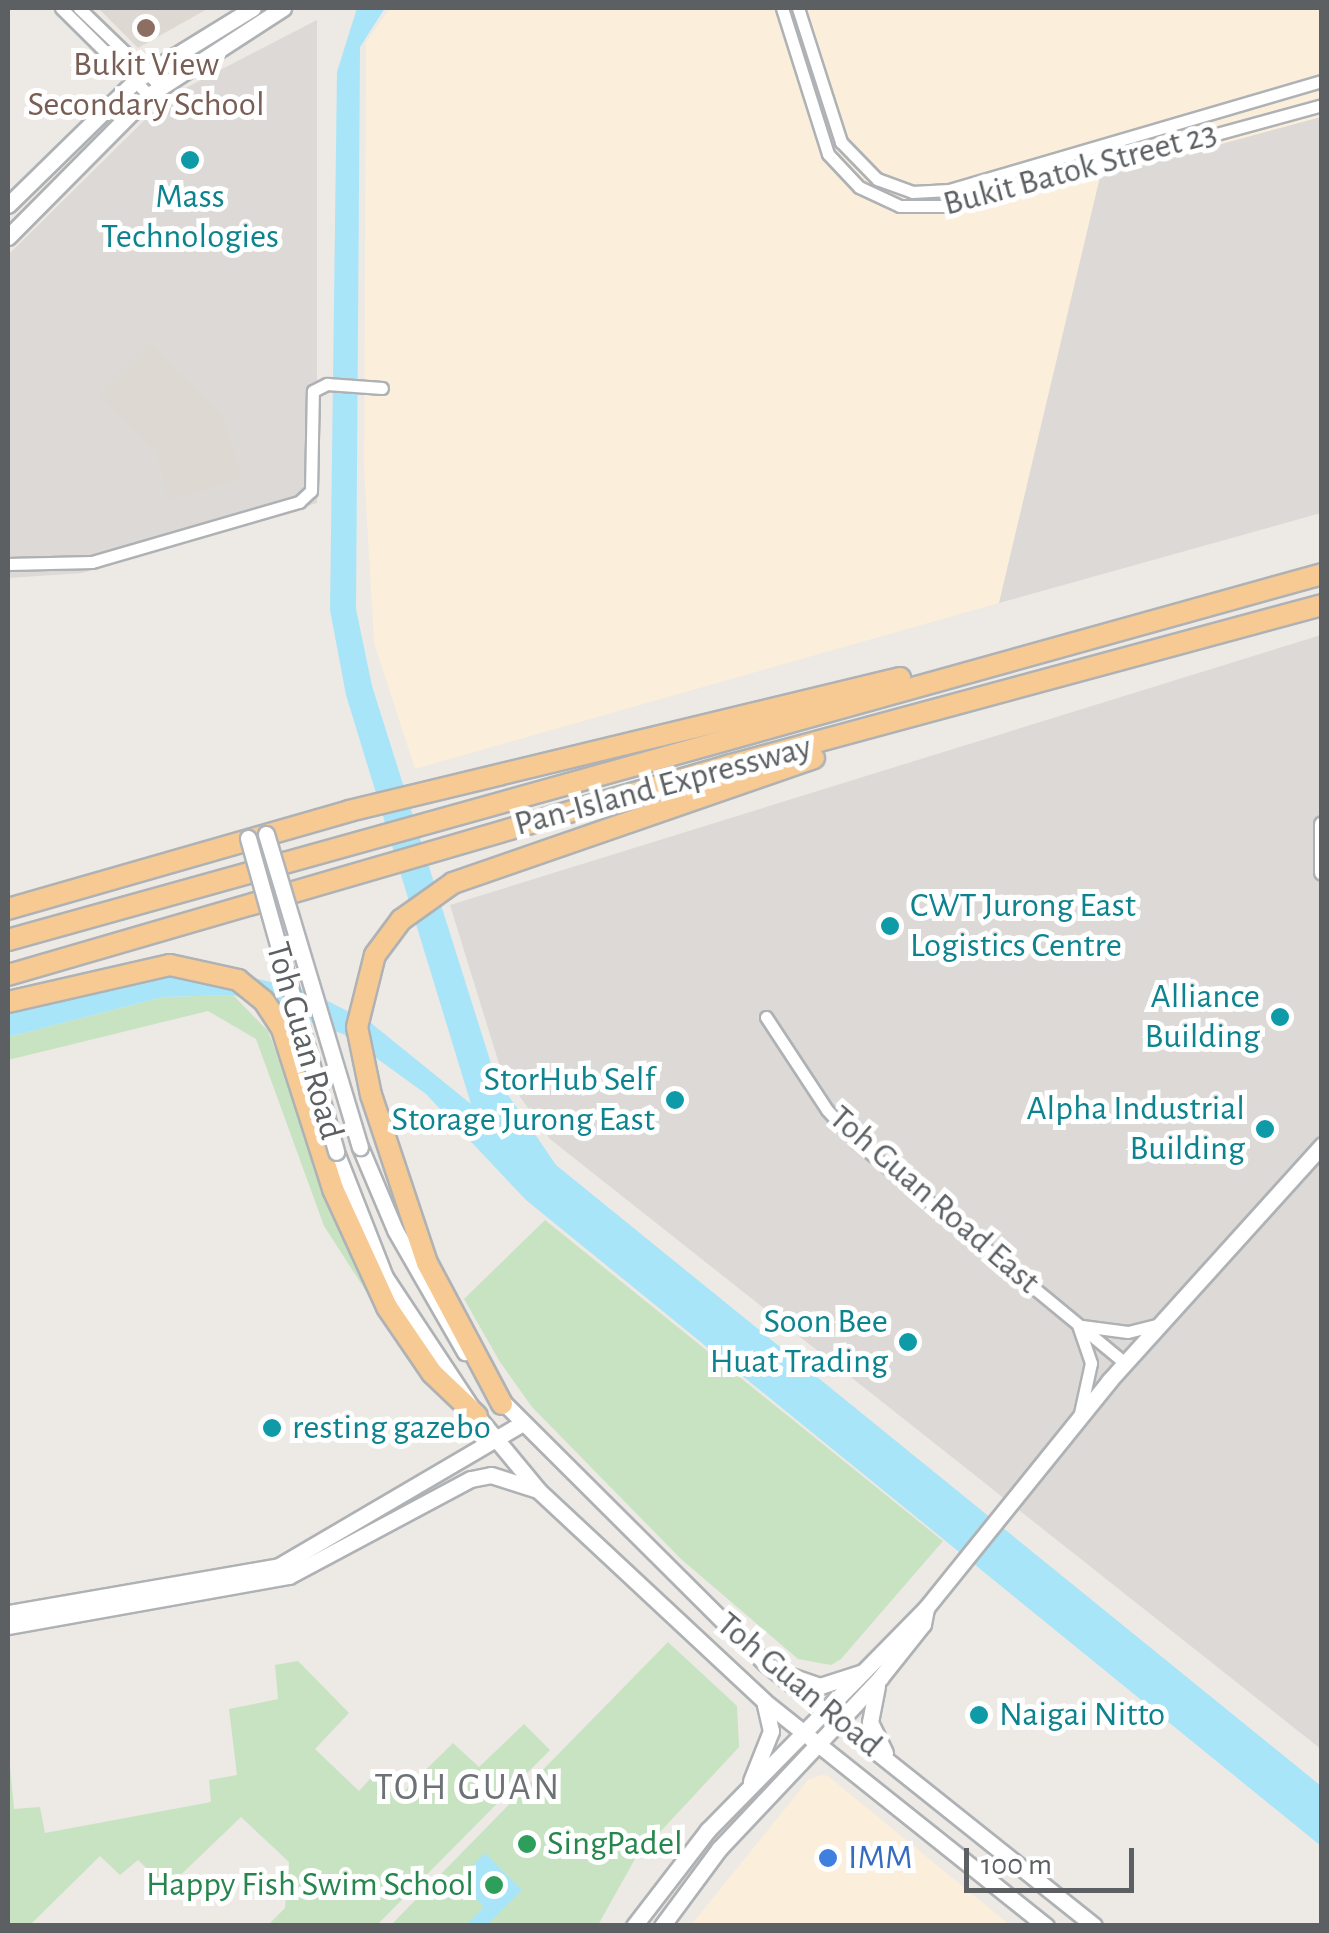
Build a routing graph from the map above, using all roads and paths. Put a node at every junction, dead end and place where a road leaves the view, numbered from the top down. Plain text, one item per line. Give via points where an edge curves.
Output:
1 (61, 8) edge
2 (79, 8) edge
3 (252, 8) edge
4 (283, 8) edge
5 (782, 8) edge
6 (798, 8) edge
7 (142, 76) junction
8 (1322, 82) edge
9 (155, 90) junction
10 (1322, 105) edge
11 (8, 205) edge
12 (8, 237) edge
13 (382, 388) dead end
14 (8, 564) edge
15 (1322, 574) edge
16 (1322, 605) edge
17 (1040, 653) junction
18 (859, 734) junction
19 (1322, 824) edge
20 (257, 836) junction
21 (1322, 872) edge
22 (8, 909) edge
23 (8, 940) edge
24 (8, 975) edge
25 (8, 1002) edge
26 (766, 1017) dead end
27 (1322, 1145) edge
28 (1160, 1324) junction
29 (1078, 1325) junction
30 (1126, 1363) junction
31 (502, 1404) junction
32 (477, 1416) junction
33 (1079, 1418) junction
34 (520, 1424) junction
35 (497, 1443) junction
36 (539, 1491) junction
37 (8, 1614) edge
38 (8, 1626) edge
39 (765, 1663) junction
40 (874, 1674) junction
41 (764, 1701) junction
42 (827, 1712) junction
43 (841, 1723) junction
44 (804, 1735) junction
45 (819, 1747) junction
46 (890, 1761) junction
47 (744, 1793) junction
48 (666, 1878) junction
49 (686, 1890) junction
50 (634, 1926) edge
51 (662, 1926) edge
52 (1046, 1926) edge
53 (1094, 1926) edge

1 - 7 street
2 - 7 street
3 - 7 main road
4 - 9 main road
5 - 10 street, Bukit Batok Street 23 via 828,154 859,187 900,206 953,206
6 - 8 street, Bukit Batok Street 23 via 845,148 877,179 912,192 949,190
7 - 9 street
7 - 11 main road
9 - 12 main road
13 - 14 street via 330,384 312,394 304,500 92,562
15 - 17 highway, Pan-Island Expressway
16 - 18 highway, Pan-Island Expressway
17 - 20 highway via 610,745
17 - 23 highway, Pan-Island Expressway
18 - 24 highway, Pan-Island Expressway
18 - 31 highway via 834,752 426,900 374,954 356,1027 371,1096 428,1263
19 - 21 main road
20 - 22 highway
20 - 31 main road, Toh Guan Road, bridge via 360,1147 429,1296
20 - 32 main road, Toh Guan Road, bridge via 336,1152 386,1277
25 - 32 highway via 199,966 238,980 264,1002 292,1060 333,1189 387,1307 432,1373
26 - 29 street, Toh Guan Road East via 827,1110 858,1142
27 - 28 main road
28 - 29 street via 1128,1332
28 - 30 main road
29 - 30 street, Toh Guan Road East
29 - 33 street via 1091,1363
30 - 33 main road
31 - 34 main road, Toh Guan Road
32 - 35 main road, Toh Guan Road
33 - 40 main road
34 - 35 main road
34 - 39 main road, Toh Guan Road
35 - 36 main road, Toh Guan Road
35 - 37 main road via 279,1566
36 - 38 main road, Toh Guan Road via 491,1475 471,1479 289,1576
36 - 41 main road, Toh Guan Road
39 - 40 main road via 806,1685
39 - 42 main road, Toh Guan Road
40 - 42 main road
40 - 43 main road
40 - 46 main road via 870,1722
41 - 44 main road, Toh Guan Road
41 - 47 main road via 771,1731
42 - 43 main road, Toh Guan Road
42 - 44 main road
43 - 45 main road
43 - 46 main road, Toh Guan Road
44 - 45 main road, Toh Guan Road
44 - 47 main road
45 - 49 main road
45 - 52 main road, Toh Guan Road
46 - 53 main road, Toh Guan Road
47 - 48 main road
48 - 49 main road via 679,1878
48 - 50 main road
49 - 51 main road

